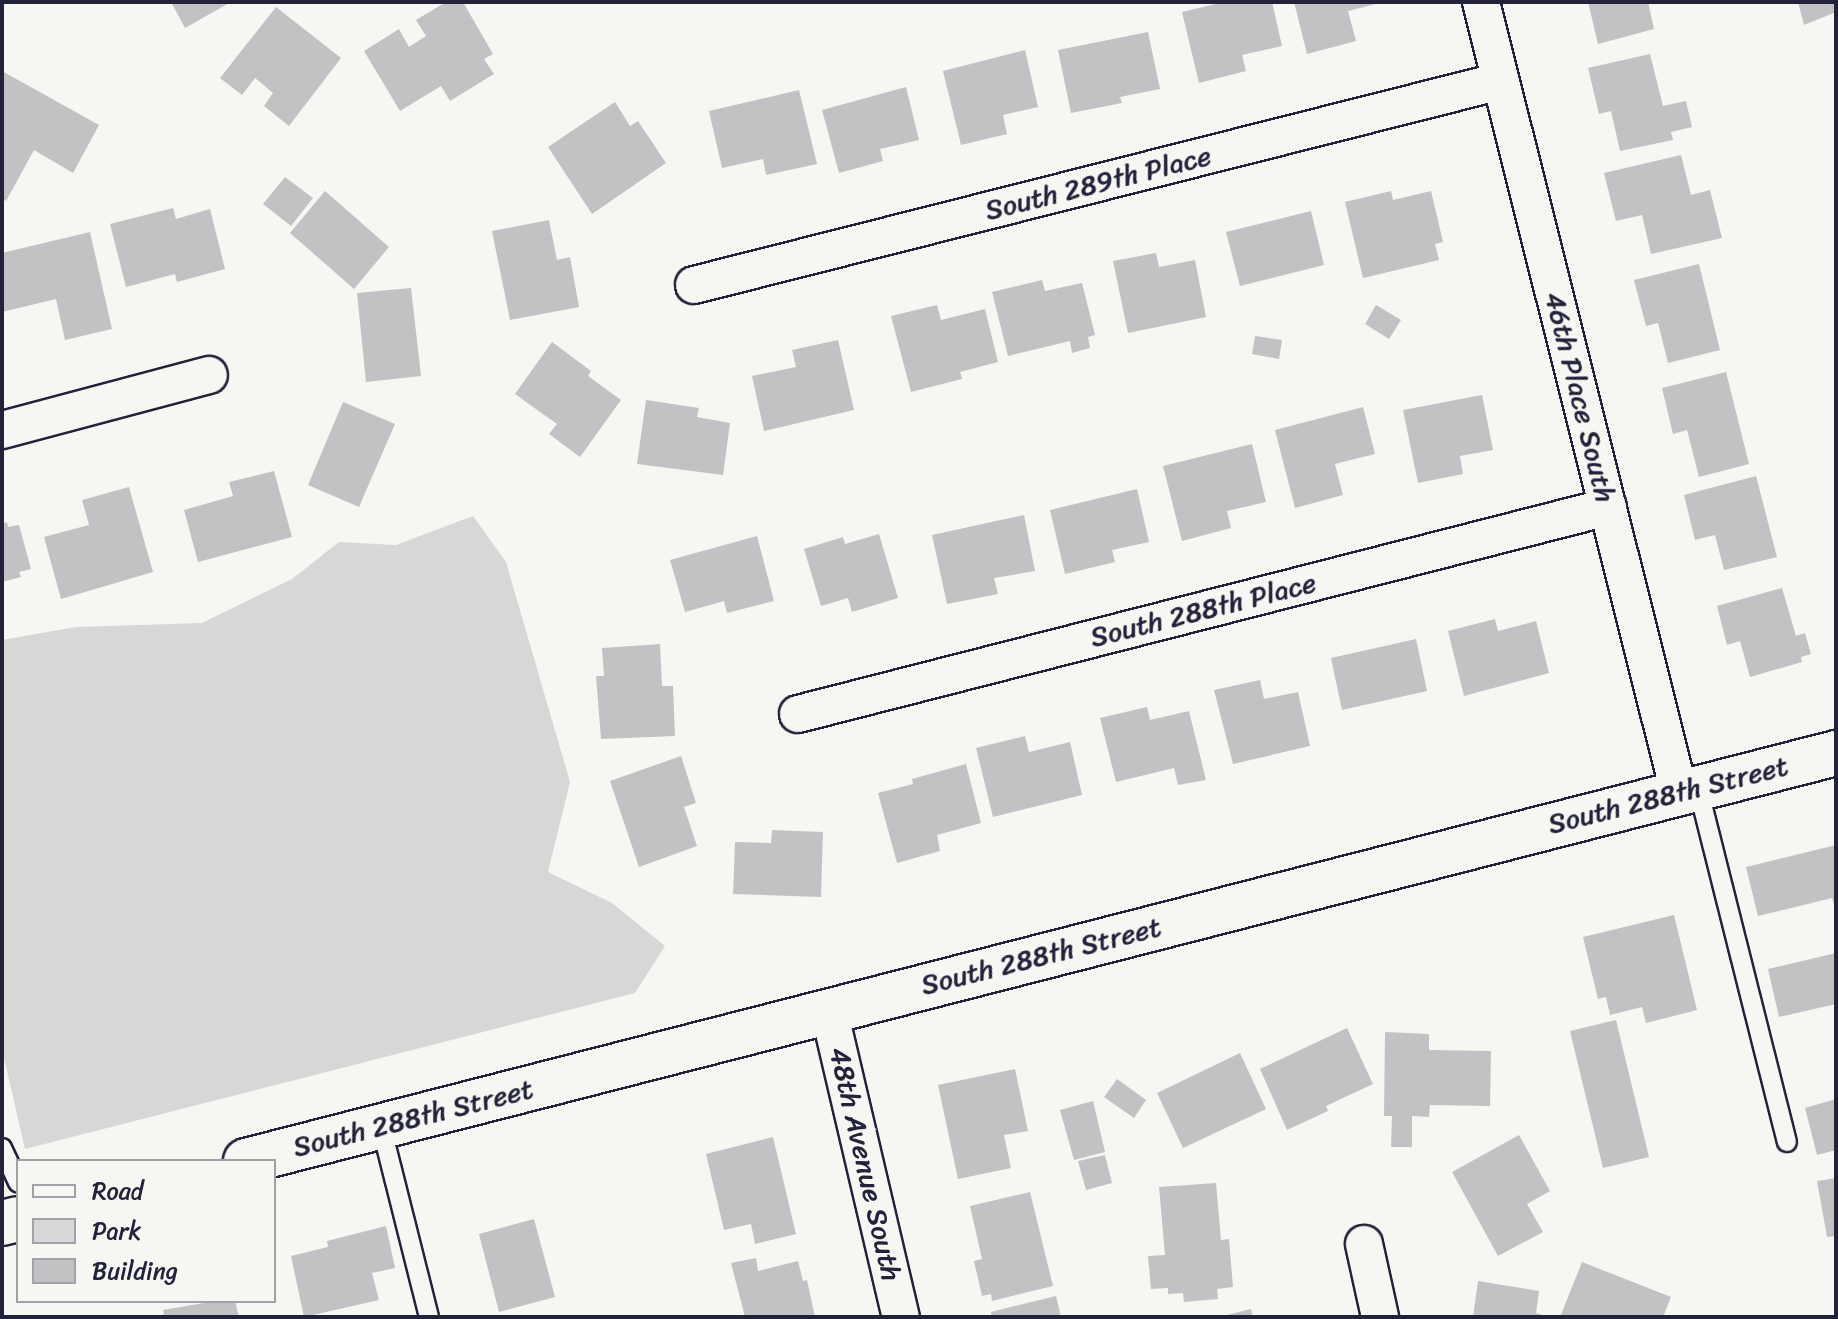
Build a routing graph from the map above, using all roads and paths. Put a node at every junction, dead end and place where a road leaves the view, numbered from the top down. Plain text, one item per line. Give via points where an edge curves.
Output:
1 (1481, 2) edge
2 (1501, 81) junction
3 (694, 285) dead end
4 (209, 375) dead end
5 (2, 430) edge
6 (1608, 507) junction
7 (798, 714) dead end
8 (1836, 753) edge
9 (1688, 790) junction
10 (829, 1011) junction
11 (381, 1126) junction
12 (1787, 1142) dead end
13 (2, 1148) edge
14 (254, 1159) edge
15 (16, 1179) edge
16 (1364, 1244) dead end
17 (429, 1317) edge
18 (901, 1317) edge
19 (1380, 1317) edge

1 - 2 street, 46th Place South
2 - 3 street, South 289th Place
2 - 6 street, 46th Place South
4 - 5 street
6 - 7 street, South 288th Place
6 - 9 street, 46th Place South
8 - 9 main road, South 288th Street
9 - 10 main road, South 288th Street
9 - 12 lane
10 - 11 main road, South 288th Street
10 - 18 street, 48th Avenue South
11 - 14 main road, South 288th Street
11 - 17 lane
13 - 15 lane
16 - 19 street

